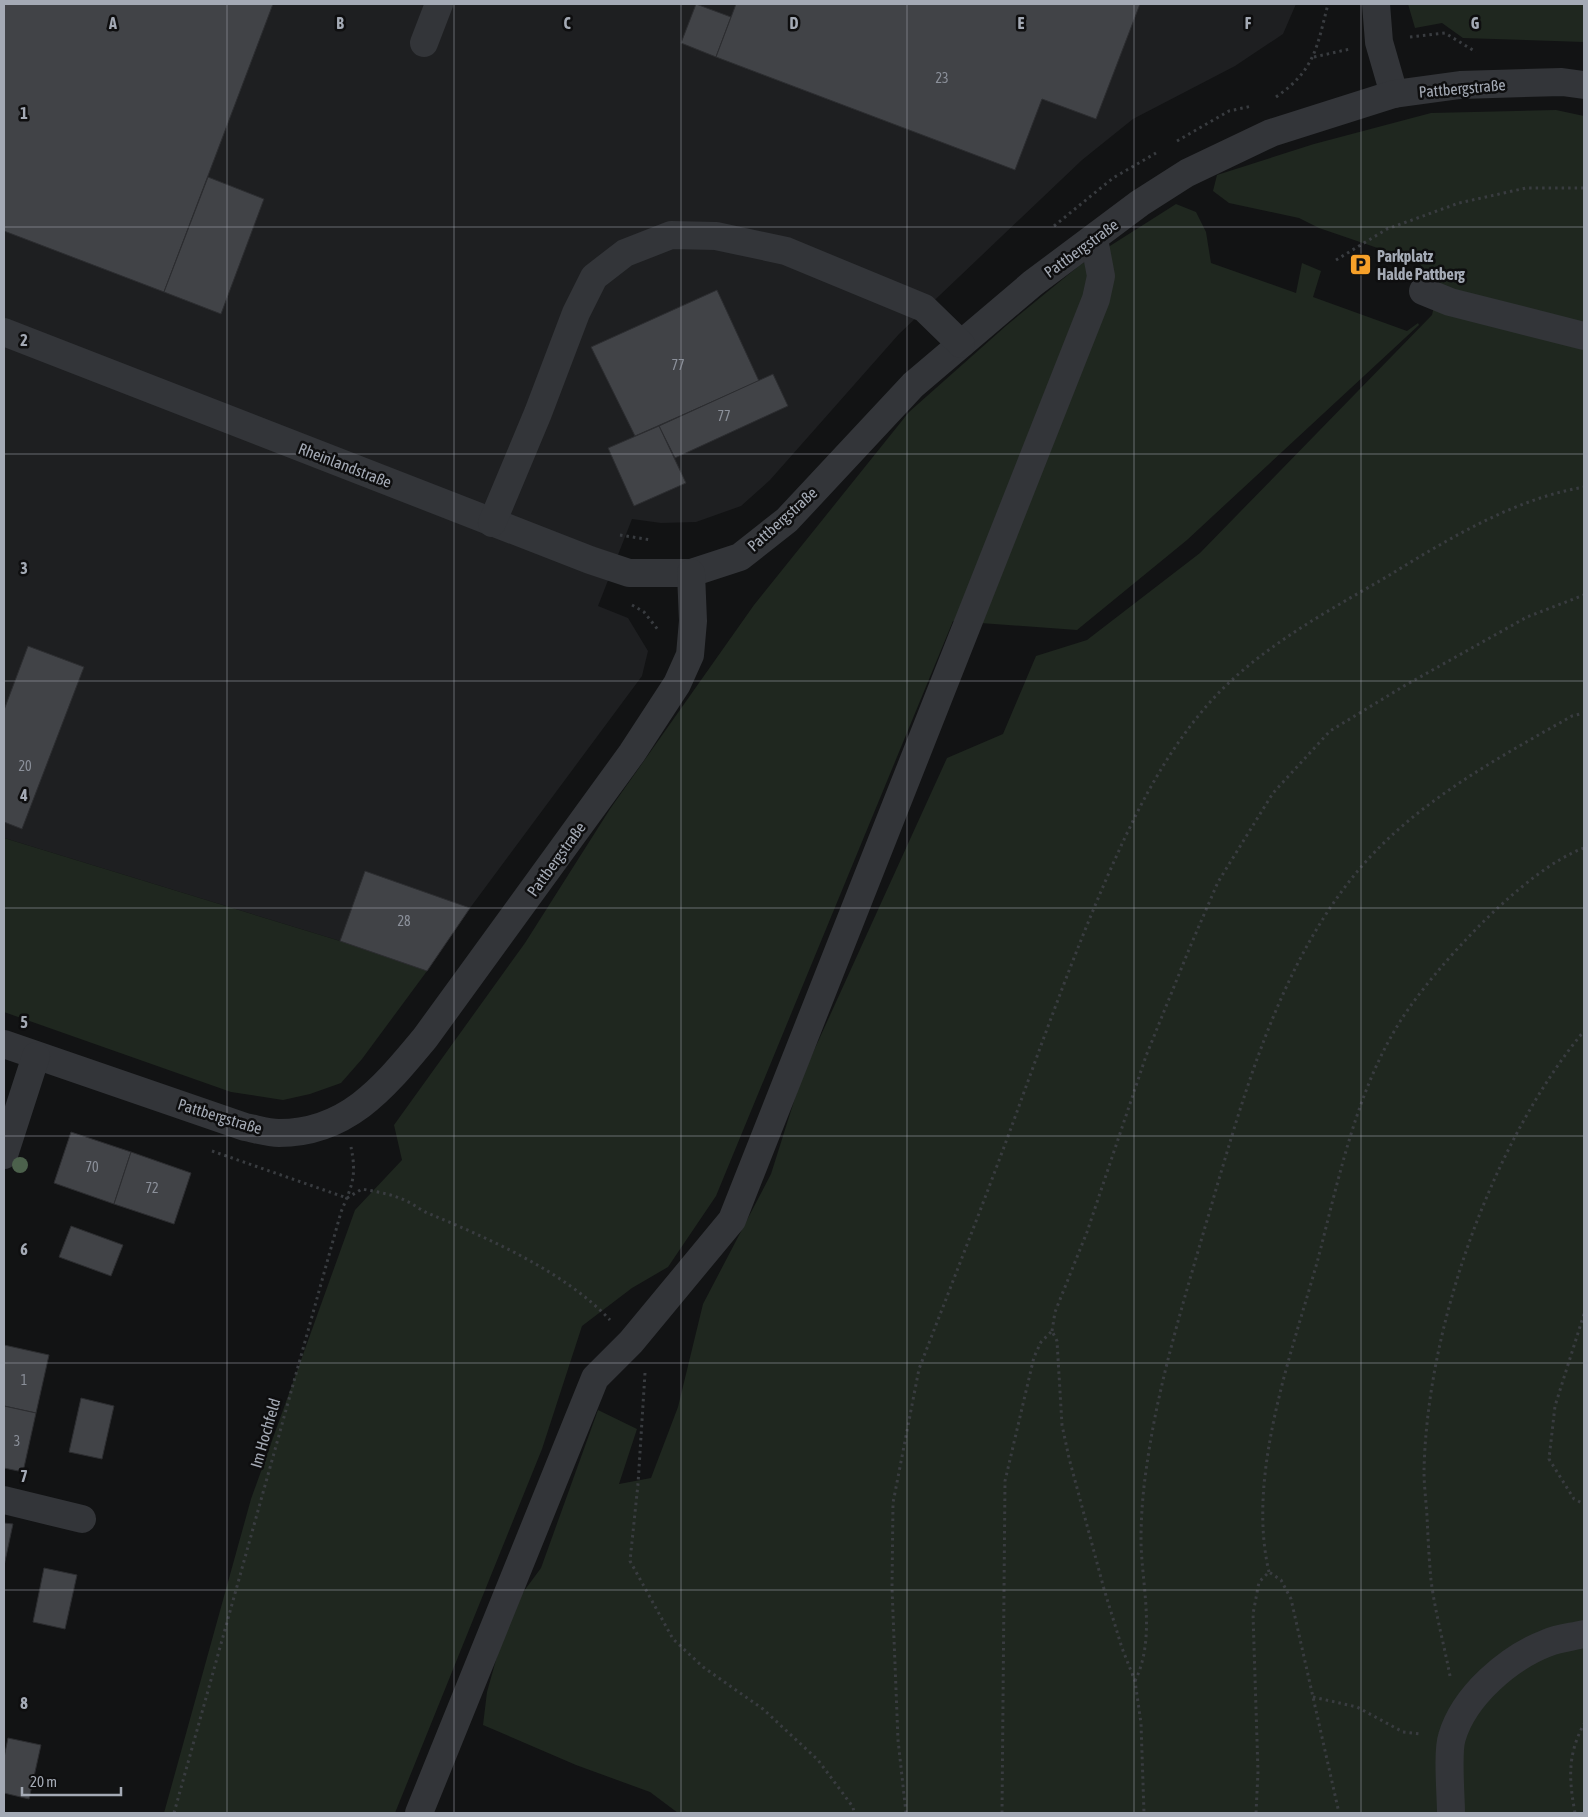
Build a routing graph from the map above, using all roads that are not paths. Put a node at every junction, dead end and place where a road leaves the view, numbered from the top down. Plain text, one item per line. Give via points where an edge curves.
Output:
1 (439, 4) edge
2 (1376, 4) edge
3 (424, 43) dead end
4 (1584, 85) edge
5 (1394, 94) junction
6 (1094, 239) junction
7 (1423, 291) dead end
8 (4, 332) edge
9 (1584, 336) edge
10 (961, 344) junction
11 (492, 523) junction
12 (691, 573) junction
13 (4, 1044) edge
14 (36, 1056) junction
15 (4, 1155) edge
16 (4, 1500) edge
17 (82, 1519) dead end
18 (1584, 1634) edge
19 (419, 1813) edge
20 (1451, 1813) edge

1 - 3 street
2 - 5 street via 1379,42
4 - 5 street, Pattbergstraße via 1562,82 1460,85
5 - 6 street, Pattbergstraße via 1271,133 1229,153 1188,173 1140,203
6 - 10 street, Pattbergstraße via 1033,283
6 - 19 street via 1101,276 1096,299 732,1220 631,1342 595,1378
7 - 9 street via 1450,302
8 - 11 street, Rheinlandstraße
10 - 11 street via 924,308 786,251 716,236 672,235 664,238 625,253 594,277 576,313
10 - 12 street, Pattbergstraße via 913,385 787,520 740,557
11 - 12 street, Rheinlandstraße via 629,573
12 - 14 street, Pattbergstraße via 690,655 677,684 632,753 425,1038 391,1079 362,1107 340,1120 316,1128 279,1133 245,1127
13 - 14 street, Pattbergstraße
14 - 15 street
16 - 17 street
18 - 20 street via 1547,1642 1489,1679 1455,1729

